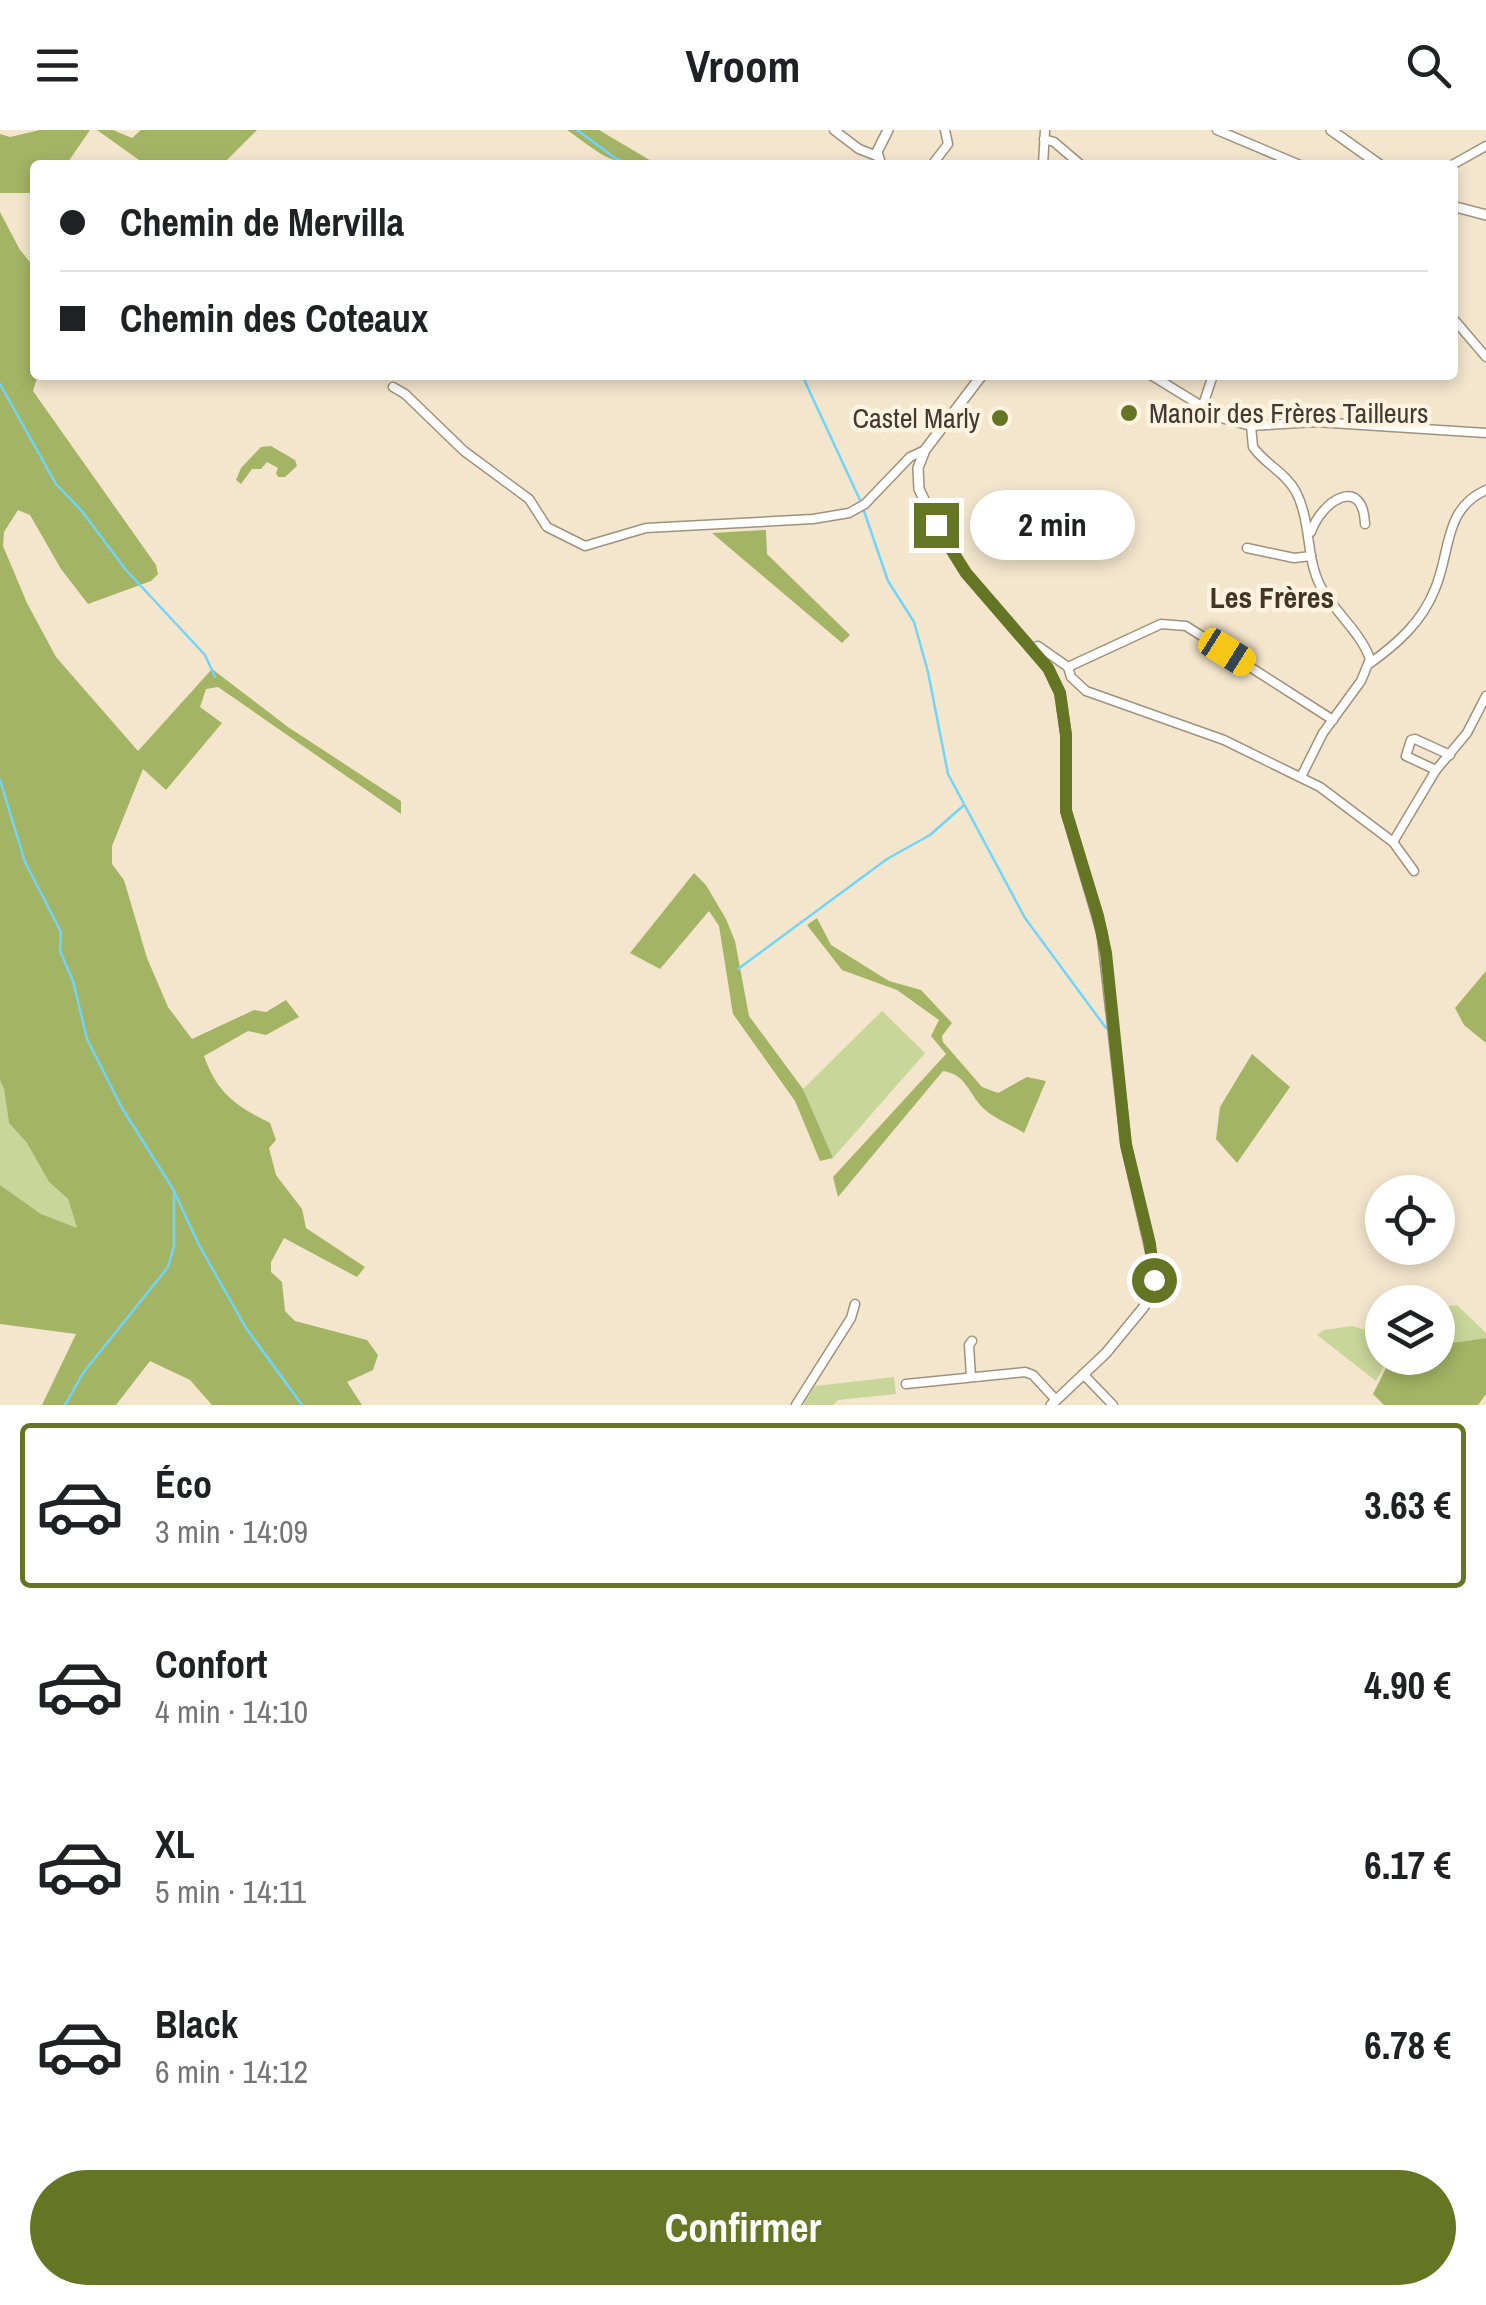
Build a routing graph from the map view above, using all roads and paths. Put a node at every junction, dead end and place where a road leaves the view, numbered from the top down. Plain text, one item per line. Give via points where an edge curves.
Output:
1 (834, 130) edge
2 (888, 130) edge
3 (945, 130) edge
4 (1217, 130) edge
5 (1331, 130) edge
6 (1045, 134) edge
7 (1486, 146) edge
8 (879, 160) edge
9 (936, 160) edge
10 (1043, 160) edge
11 (1075, 160) edge
12 (1288, 160) edge
13 (1373, 160) edge
14 (1458, 162) edge
15 (1458, 207) edge
16 (1486, 214) edge
17 (1458, 324) edge
18 (1486, 356) edge
19 (978, 380) edge
20 (1160, 380) edge
21 (1212, 380) edge
22 (393, 388) dead end
23 (1202, 405) junction
24 (1251, 426) junction
25 (1486, 433) edge
26 (925, 450) junction
27 (1486, 490) edge
28 (1365, 524) dead end
29 (1309, 538) junction
30 (1247, 548) dead end
31 (1312, 556) junction
32 (1030, 648) junction
33 (1369, 664) junction
34 (1068, 667) junction
35 (1486, 696) edge
36 (1333, 720) junction
37 (1450, 756) junction
38 (1436, 770) junction
39 (1302, 777) junction
40 (1393, 842) junction
41 (1414, 871) dead end
42 (855, 1304) dead end
43 (972, 1341) dead end
44 (1083, 1374) junction
45 (971, 1378) junction
46 (906, 1384) dead end
47 (1054, 1403) edge
48 (796, 1405) edge
49 (1113, 1405) edge

1 - 8 street
2 - 8 street
3 - 9 street via 948,144
4 - 12 street
5 - 13 street
6 - 10 street
6 - 11 street
7 - 14 street
15 - 16 street
17 - 18 street
19 - 26 street
20 - 23 street
21 - 23 street
22 - 26 street via 529,498 547,527 585,546 646,528 849,513
23 - 24 street
24 - 25 street via 1316,422
24 - 29 street via 1253,447 1295,489
26 - 32 street via 917,474 923,502 966,573
27 - 33 street via 1464,504 1451,524 1434,593 1404,638
28 - 29 street via 1360,505 1341,496 1328,502
29 - 31 street
30 - 31 street
31 - 33 street via 1320,586 1366,647
32 - 34 street via 1038,646
32 - 44 street via 1054,679 1066,721 1066,811 1106,953 1126,1145 1154,1280 1143,1308
33 - 36 street
34 - 36 street via 1161,624 1186,626
34 - 39 street via 1086,691 1187,725
35 - 37 street
36 - 39 street
37 - 38 street
37 - 38 street via 1411,740 1406,756
38 - 40 street
39 - 40 street
40 - 41 street
42 - 48 street
43 - 45 street
44 - 47 street
44 - 49 street
45 - 46 street
45 - 47 street via 1025,1372

